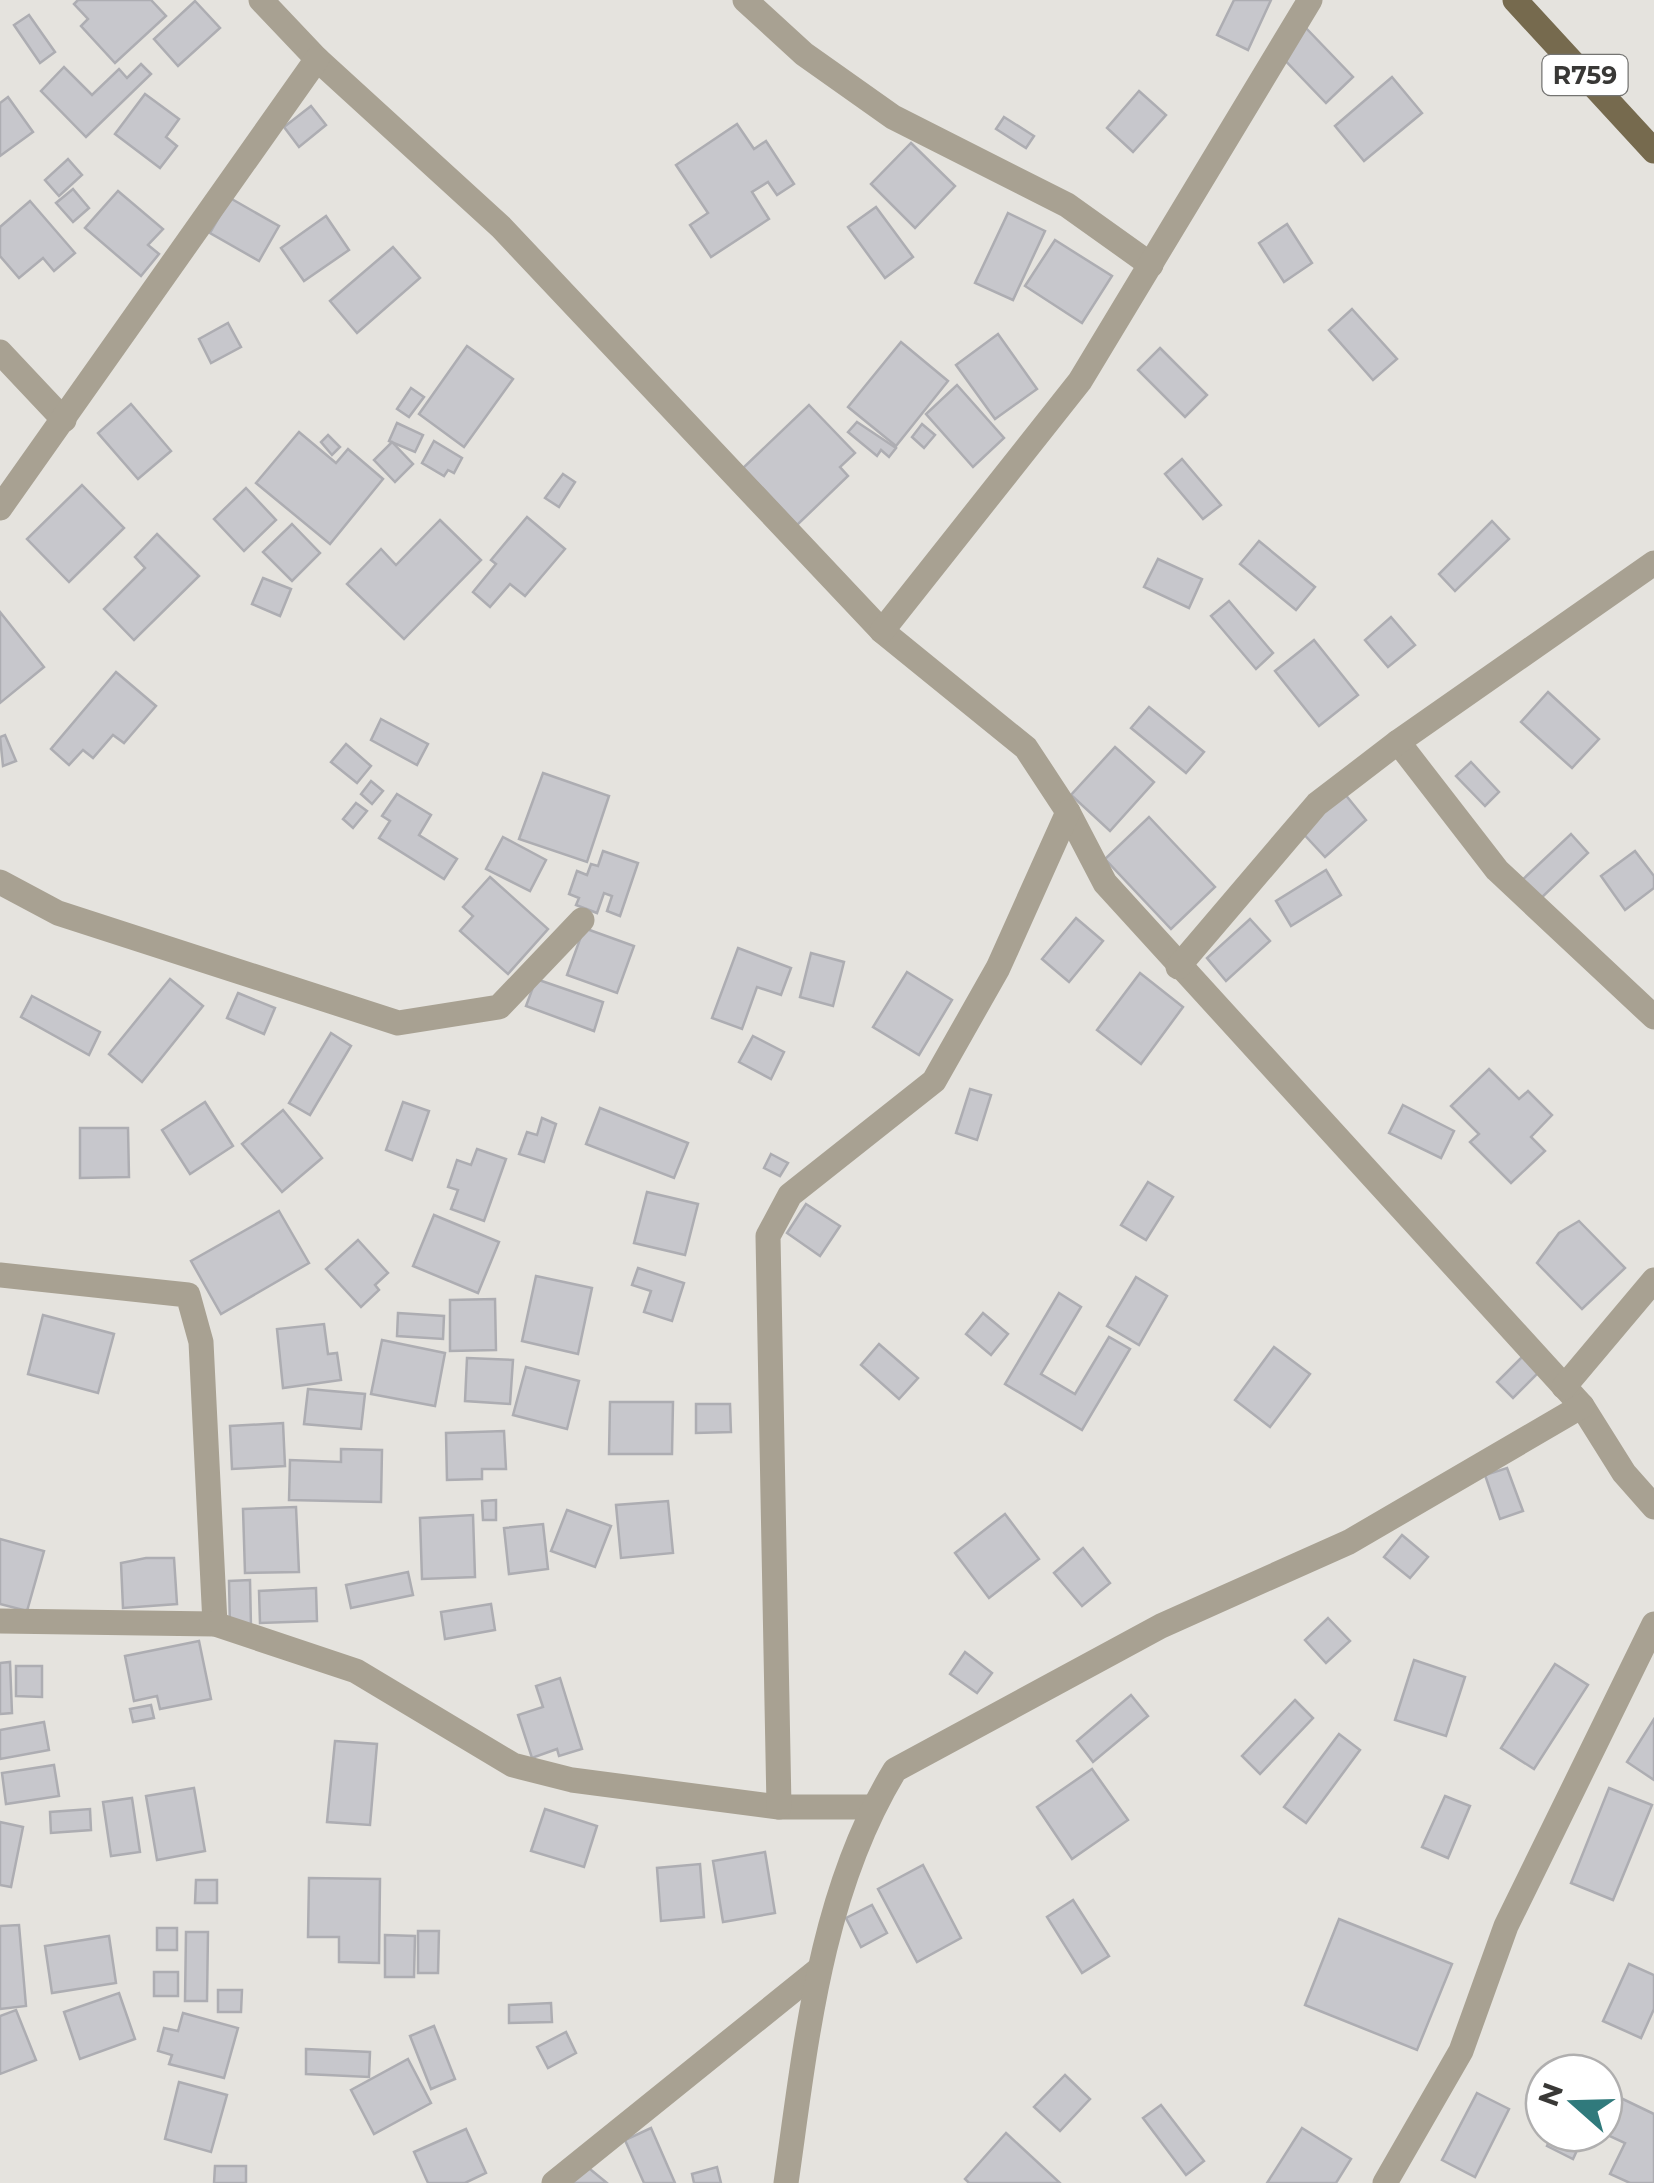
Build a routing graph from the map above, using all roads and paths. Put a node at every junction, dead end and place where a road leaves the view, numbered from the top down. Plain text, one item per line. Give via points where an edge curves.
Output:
1 (261, 0) edge
2 (745, 0) edge
3 (1310, 0) edge
4 (1515, 0) edge
5 (317, 59) junction
6 (1654, 151) edge
7 (1152, 265) junction
8 (0, 352) edge
9 (64, 420) junction
10 (0, 508) edge
11 (1654, 563) edge
12 (882, 632) junction
13 (1398, 742) junction
14 (1068, 812) junction
15 (0, 882) edge
16 (582, 920) dead end
17 (1178, 967) junction
18 (1654, 1017) edge
19 (0, 1275) edge
20 (1654, 1280) edge
21 (1573, 1396) junction
22 (1654, 1507) edge
23 (0, 1621) edge
24 (215, 1624) junction
25 (1654, 1624) edge
26 (779, 1807) junction
27 (872, 1808) junction
28 (817, 1972) junction
29 (554, 2183) edge
30 (786, 2183) edge
31 (1385, 2183) edge

1 - 5 street
2 - 7 street via 804,54 893,117 1067,205
3 - 7 street
4 - 6 main road, R759
5 - 9 street
5 - 12 street via 501,227
7 - 12 street via 1080,381
8 - 9 street
9 - 10 street
11 - 13 street
12 - 14 street via 1026,748
13 - 17 street via 1318,804
13 - 18 street via 1496,870
14 - 17 street via 1105,883
14 - 26 street via 998,968 934,1081 790,1195 768,1236
15 - 16 street via 58,913 398,1023 499,1007
17 - 21 street
19 - 24 street via 188,1296 200,1342
20 - 21 street
21 - 22 street
21 - 27 street via 1349,1542 1161,1626 895,1770
23 - 24 street
24 - 26 street via 356,1672 513,1765 572,1780
25 - 31 street via 1506,1926 1461,2051
26 - 27 street
27 - 28 street
28 - 29 street
28 - 30 street

